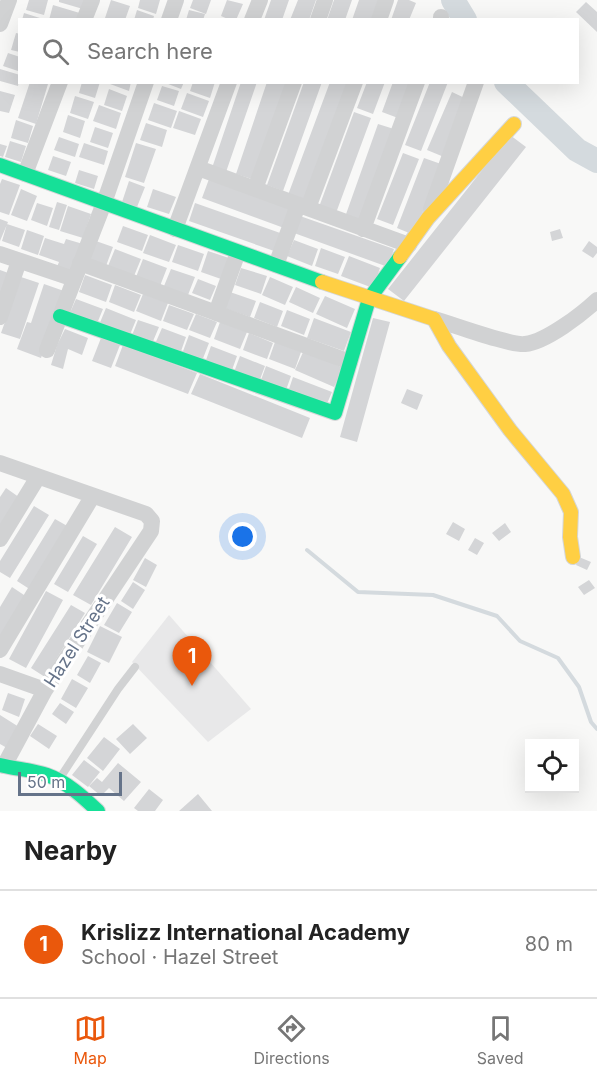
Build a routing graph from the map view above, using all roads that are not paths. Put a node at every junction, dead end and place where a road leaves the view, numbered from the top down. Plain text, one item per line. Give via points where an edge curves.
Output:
1 (9, 0) edge
2 (92, 0) edge
3 (176, 0) edge
4 (260, 0) edge
5 (325, 0) edge
6 (386, 0) edge
7 (85, 18) edge
8 (170, 18) edge
9 (253, 18) edge
10 (319, 18) edge
11 (380, 18) edge
12 (0, 24) edge
13 (59, 84) edge
14 (145, 84) edge
15 (228, 84) edge
16 (293, 84) edge
17 (355, 84) edge
18 (416, 84) edge
19 (475, 84) edge
20 (514, 124) dead end
21 (0, 165) edge
22 (198, 168) junction
23 (25, 174) junction
24 (255, 189) junction
25 (104, 203) junction
26 (303, 207) junction
27 (428, 218) junction
28 (175, 229) junction
29 (363, 229) junction
30 (408, 245) junction
31 (238, 252) junction
32 (0, 254) edge
33 (19, 261) junction
34 (80, 263) junction
35 (276, 266) junction
36 (74, 279) junction
37 (369, 299) junction
38 (597, 300) edge
39 (216, 313) junction
40 (60, 316) junction
41 (0, 317) edge
42 (434, 319) junction
43 (47, 350) dead end
44 (350, 362) junction
45 (0, 463) edge
46 (38, 477) junction
47 (92, 497) junction
48 (0, 539) edge
49 (573, 556) dead end
50 (0, 650) edge
51 (135, 668) dead end
52 (0, 674) edge
53 (45, 690) junction
54 (2, 765) edge
55 (52, 778) junction
56 (98, 811) edge

1 - 12 street
2 - 7 street
3 - 8 street
4 - 9 street
5 - 10 street
6 - 11 street
13 - 23 street
14 - 25 street
15 - 22 street
16 - 24 street
17 - 26 street
18 - 29 street
19 - 27 street
20 - 27 street
21 - 23 street
22 - 24 street
22 - 28 street
23 - 25 street
24 - 26 street
25 - 28 street
25 - 34 street
26 - 29 street
26 - 35 street
27 - 30 street
28 - 31 street
29 - 30 street
30 - 37 street
31 - 35 street
31 - 39 street
32 - 33 street
33 - 36 street
33 - 41 street
34 - 36 street
34 - 39 street
35 - 37 street
36 - 40 street
37 - 42 street
37 - 44 street
38 - 42 street via 540,340 524,345
39 - 44 street
40 - 43 street
40 - 44 street via 335,413
42 - 49 street via 510,430 563,494 571,512
45 - 46 street
46 - 47 street
46 - 48 street
47 - 50 street
47 - 53 street, Hazel Street via 146,514 152,521 151,531
51 - 55 lane
52 - 53 street
53 - 54 street, Hazel Street
54 - 55 street
55 - 56 street via 73,789

